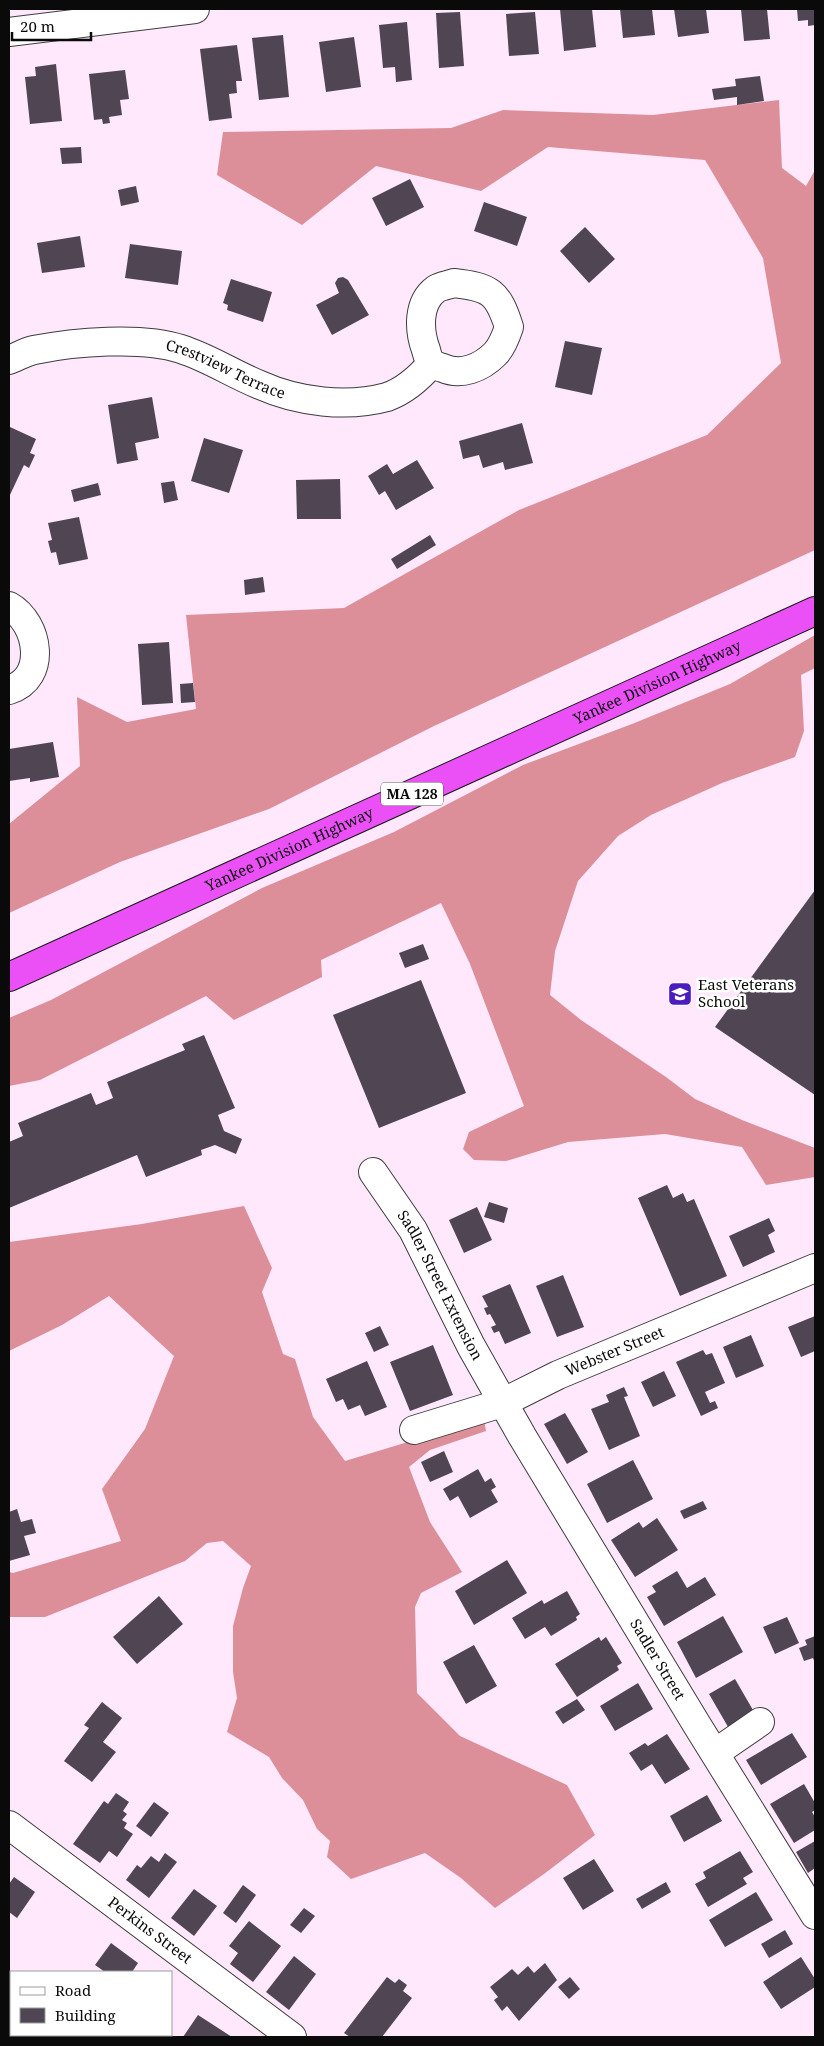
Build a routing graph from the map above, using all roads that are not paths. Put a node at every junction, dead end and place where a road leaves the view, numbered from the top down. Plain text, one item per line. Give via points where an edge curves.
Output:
1 (195, 9) edge
2 (9, 32) edge
3 (9, 360) edge
4 (432, 364) dead end
5 (9, 606) edge
6 (815, 611) edge
7 (9, 690) edge
8 (9, 977) edge
9 (373, 1172) dead end
10 (815, 1268) edge
11 (502, 1403) junction
12 (414, 1430) dead end
13 (760, 1722) dead end
14 (715, 1753) junction
15 (9, 1825) edge
16 (815, 1915) edge
17 (292, 2037) edge

1 - 2 street
3 - 4 street, Crestview Terrace via 42,349 134,341 180,348 261,386 295,396 345,404 388,396 419,378
5 - 7 street via 26,622 35,645 35,662 28,679
6 - 8 highway, Yankee Division Highway / MA 128
9 - 11 street, Sadler Street Extension via 413,1230
10 - 11 street, Webster Street via 558,1375
11 - 12 street, Webster Street
11 - 14 street, Sadler Street
13 - 14 street
14 - 16 street, Sadler Street
15 - 17 street, Perkins Street

